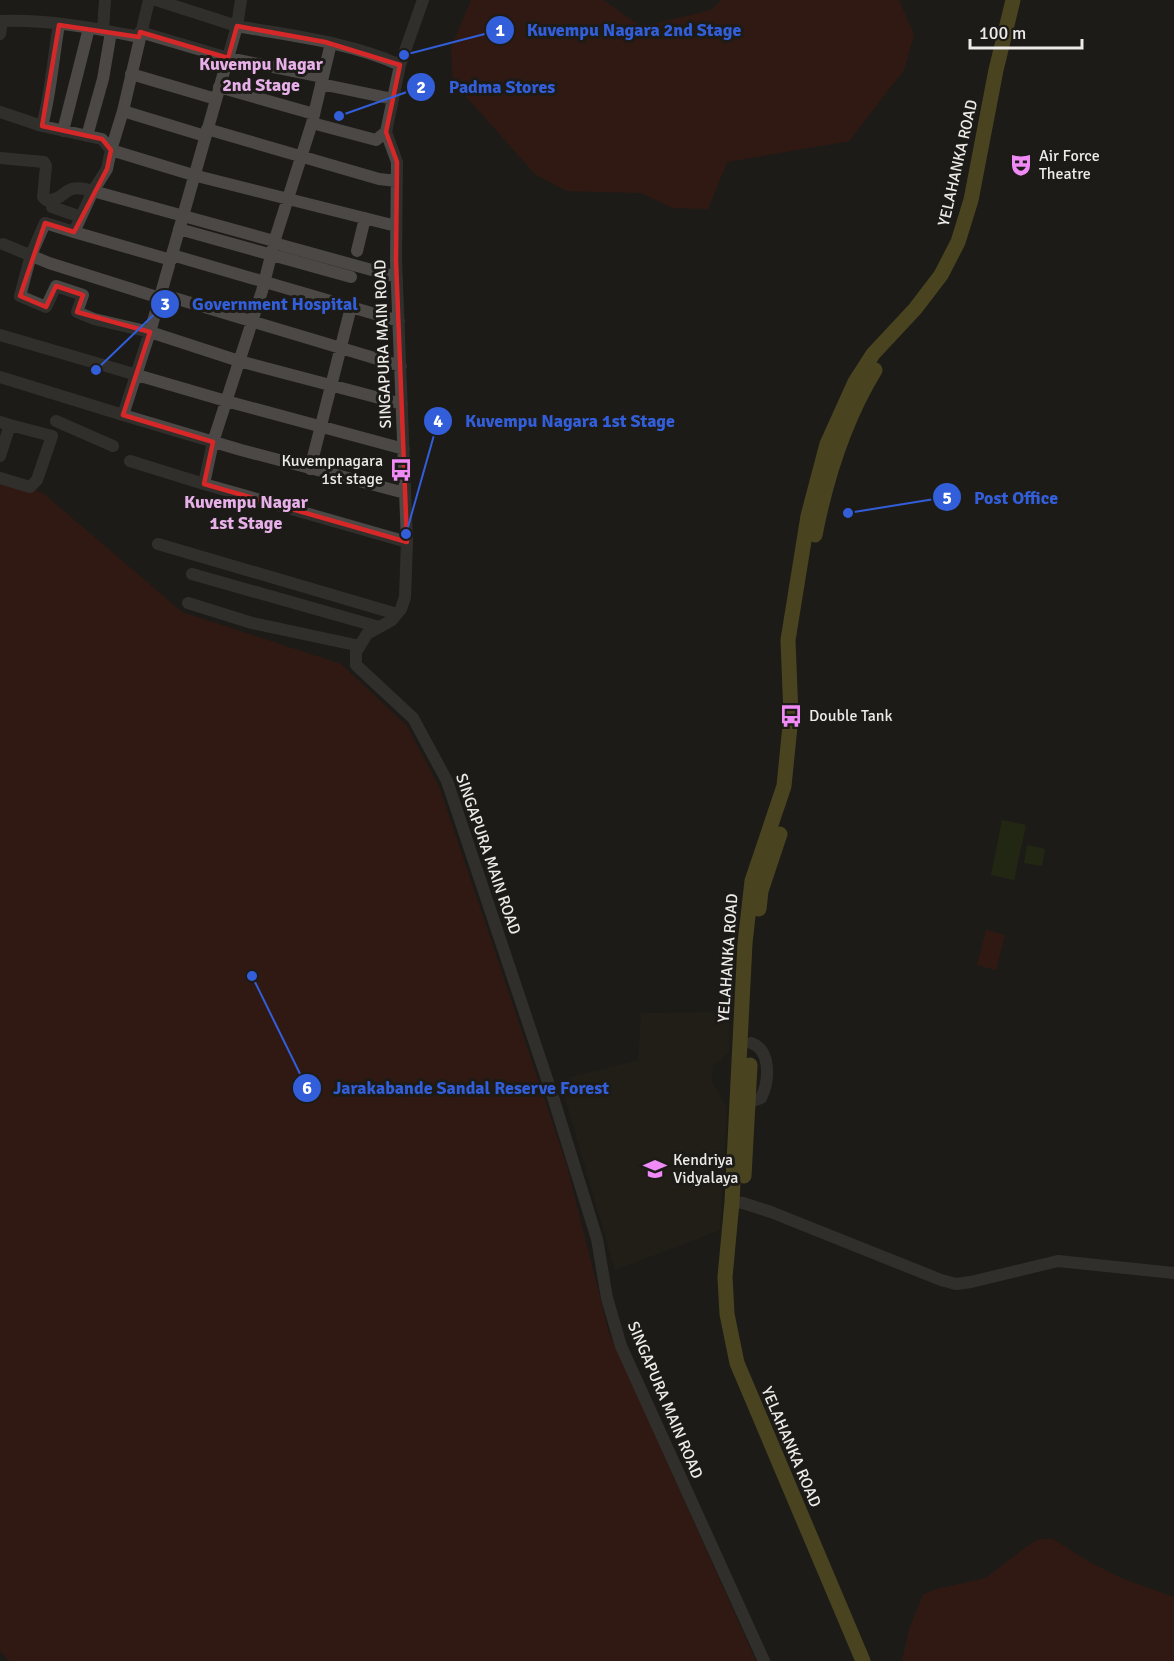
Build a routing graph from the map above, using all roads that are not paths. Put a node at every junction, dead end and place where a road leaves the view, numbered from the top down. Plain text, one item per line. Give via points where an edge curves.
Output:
1 (105, 0) edge
2 (149, 0) edge
3 (156, 0) edge
4 (241, 0) edge
5 (423, 0) edge
6 (1013, 0) edge
7 (1023, 0) edge
8 (1, 21) edge
9 (59, 24) junction
10 (237, 26) junction
11 (89, 28) junction
12 (107, 31) junction
13 (0, 34) edge
14 (139, 35) junction
15 (331, 43) junction
16 (228, 58) junction
17 (400, 65) junction
18 (131, 74) junction
19 (322, 80) junction
20 (218, 93) junction
21 (393, 99) junction
22 (123, 111) junction
23 (0, 112) edge
24 (313, 118) junction
25 (42, 126) junction
26 (63, 131) junction
27 (386, 132) junction
28 (206, 133) junction
29 (87, 136) junction
30 (111, 150) junction
31 (302, 157) junction
32 (0, 158) edge
33 (193, 175) junction
34 (397, 181) junction
35 (93, 191) junction
36 (288, 199) junction
37 (52, 207) dead end
38 (183, 215) junction
39 (81, 217) junction
40 (365, 218) junction
41 (396, 226) junction
42 (179, 228) junction
43 (74, 232) junction
44 (3, 244) dead end
45 (273, 247) junction
46 (357, 251) dead end
47 (31, 255) junction
48 (171, 257) junction
49 (351, 277) dead end
50 (397, 278) junction
51 (265, 281) junction
52 (161, 296) junction
53 (351, 307) junction
54 (252, 321) junction
55 (399, 321) junction
56 (150, 332) junction
57 (0, 335) edge
58 (342, 348) junction
59 (239, 360) junction
60 (400, 366) junction
61 (137, 375) junction
62 (0, 378) edge
63 (332, 385) junction
64 (226, 401) junction
65 (402, 404) junction
66 (59, 408) junction
67 (123, 415) junction
68 (5, 424) edge
69 (320, 426) junction
70 (52, 436) junction
71 (213, 442) junction
72 (113, 446) dead end
73 (404, 449) junction
74 (0, 456) edge
75 (130, 461) dead end
76 (310, 469) junction
77 (0, 478) edge
78 (204, 484) junction
79 (405, 493) junction
80 (407, 542) junction
81 (158, 544) dead end
82 (192, 574) dead end
83 (188, 603) dead end
84 (397, 614) junction
85 (379, 627) junction
86 (360, 646) junction
87 (737, 1203) junction
88 (1174, 1273) edge
89 (845, 1605) junction
90 (764, 1661) edge
91 (863, 1661) edge
92 (874, 1661) edge

1 - 12 street
2 - 14 street
3 - 10 street
4 - 10 street
5 - 17 street
6 - 87 main road, YELAHANKA ROAD via 971,200 958,242 941,275 873,354 855,382 826,444 808,516 788,640 791,716 784,786 752,881 748,912
7 - 87 main road, YELAHANKA ROAD via 981,202 968,246 950,280 881,360 865,387 839,448 818,519 799,640 802,717 794,788 761,891 748,1103
8 - 9 street
8 - 13 street
9 - 11 street
9 - 25 street
10 - 15 street
10 - 16 street
11 - 12 street
11 - 26 street
12 - 14 street
12 - 29 street via 103,79
14 - 16 street
14 - 18 street
15 - 17 street
15 - 19 street
16 - 19 street
16 - 20 street
17 - 21 street
18 - 20 street
18 - 22 street
19 - 21 street
19 - 24 street
20 - 24 street
20 - 28 street
21 - 27 street
22 - 28 street
22 - 30 street
23 - 25 street
24 - 27 street via 376,140
24 - 31 street
25 - 26 street
26 - 29 street
27 - 34 street, SINGAPURA MAIN ROAD via 397,162
28 - 31 street
28 - 33 street
29 - 30 street via 102,139
30 - 33 street
30 - 35 street via 107,169
31 - 34 street
31 - 36 street
32 - 35 street via 45,164 46,200 79,187
33 - 36 street
33 - 38 street
34 - 41 street, SINGAPURA MAIN ROAD
35 - 38 street
35 - 39 street
36 - 40 street
36 - 45 street
37 - 39 street
38 - 42 street
38 - 45 street
39 - 43 street
40 - 41 street
40 - 46 street
41 - 50 street, SINGAPURA MAIN ROAD
42 - 45 street
42 - 48 street
43 - 47 street via 45,223
43 - 48 street
44 - 47 street
45 - 49 street
45 - 50 street
45 - 51 street
47 - 52 street
47 - 56 street via 20,296 46,307 56,286 83,295 77,312
48 - 51 street
48 - 52 street
50 - 55 street, SINGAPURA MAIN ROAD
51 - 53 street
51 - 54 street
52 - 54 street
52 - 56 street
53 - 55 street
53 - 58 street
54 - 58 street
54 - 59 street
55 - 60 street, SINGAPURA MAIN ROAD
56 - 59 street
56 - 61 street
57 - 61 street
58 - 60 street
58 - 63 street
59 - 63 street
59 - 64 street
60 - 65 street, SINGAPURA MAIN ROAD
61 - 64 street
61 - 67 street
62 - 66 street
63 - 65 street
63 - 69 street
64 - 69 street
64 - 71 street
65 - 73 street, SINGAPURA MAIN ROAD
66 - 67 street
66 - 70 street
66 - 72 street
67 - 71 street
68 - 70 street
68 - 74 street
69 - 73 street
69 - 76 street
70 - 77 street via 37,480 30,487
71 - 76 street
71 - 78 street
73 - 79 street, SINGAPURA MAIN ROAD
75 - 78 street
76 - 79 street
78 - 80 street
79 - 80 street, SINGAPURA MAIN ROAD
80 - 84 street, SINGAPURA MAIN ROAD via 405,597
81 - 84 street
82 - 85 street
83 - 86 street via 252,623
84 - 85 street
85 - 86 street via 366,634
86 - 90 street, SINGAPURA MAIN ROAD via 356,665 413,718 447,781 597,1239 607,1298 621,1346
87 - 88 street via 771,1212 956,1284 1058,1261
87 - 89 main road, YELAHANKA ROAD via 737,1313 747,1360
89 - 91 main road, YELAHANKA ROAD
89 - 92 main road, YELAHANKA ROAD

